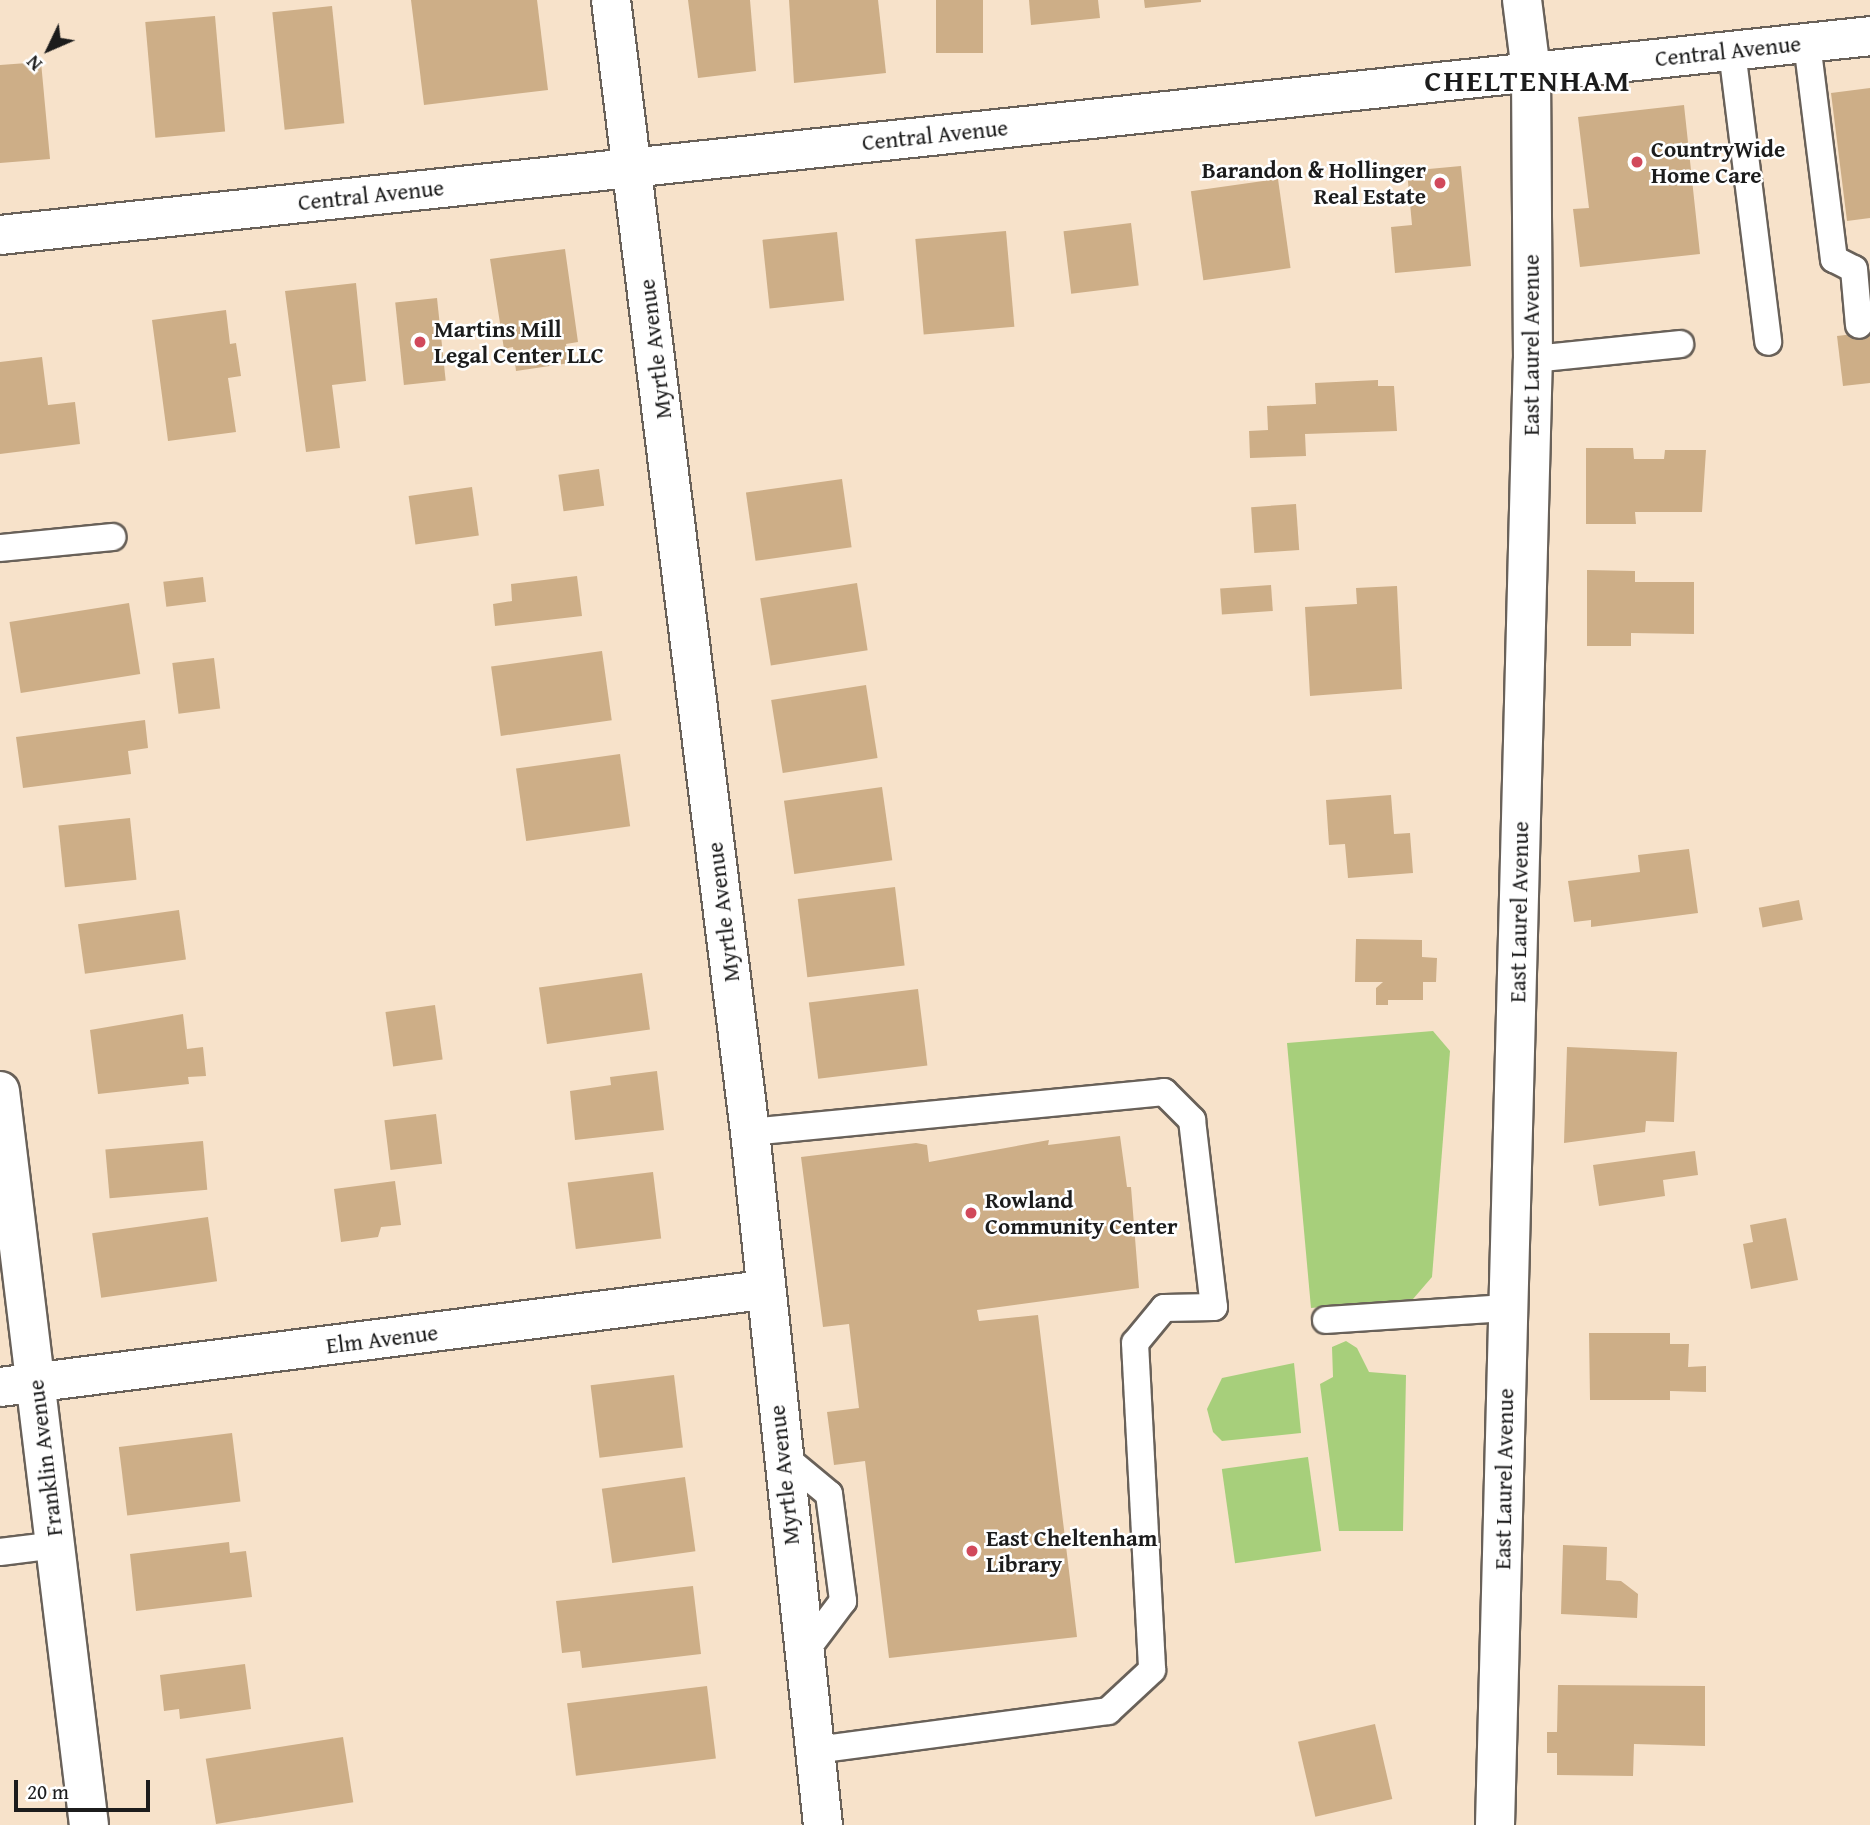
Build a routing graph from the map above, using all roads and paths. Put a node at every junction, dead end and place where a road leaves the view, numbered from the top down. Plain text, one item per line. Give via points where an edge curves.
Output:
1 (611, 0) edge
2 (1522, 0) edge
3 (1870, 36) edge
4 (1808, 43) junction
5 (1732, 51) junction
6 (1531, 71) junction
7 (633, 167) junction
8 (0, 235) edge
9 (1859, 325) dead end
10 (1768, 342) dead end
11 (1680, 344) dead end
12 (1533, 359) junction
13 (112, 537) dead end
14 (0, 548) edge
15 (0, 1091) edge
16 (750, 1132) junction
17 (763, 1290) junction
18 (1508, 1308) junction
19 (1326, 1320) dead end
20 (18, 1385) edge
21 (56, 1545) junction
22 (0, 1552) edge
23 (815, 1750) junction
24 (89, 1825) edge
25 (823, 1825) edge
26 (1495, 1825) edge

1 - 7 street, Myrtle Avenue
2 - 6 street, East Laurel Avenue
3 - 4 street, Central Avenue
4 - 5 street, Central Avenue
4 - 9 lane via 1834,259 1854,269
5 - 6 street, Central Avenue
5 - 10 lane
6 - 7 street, Central Avenue
6 - 12 street, East Laurel Avenue
7 - 8 street, Central Avenue
7 - 16 street, Myrtle Avenue
11 - 12 lane
12 - 18 street, East Laurel Avenue
13 - 14 lane
15 - 20 street, Franklin Avenue
16 - 17 street, Myrtle Avenue
16 - 23 lane via 1164,1092 1192,1120 1214,1307 1164,1308 1135,1343 1152,1670 1108,1711
17 - 20 street, Elm Avenue
17 - 23 street, Myrtle Avenue
18 - 19 lane
18 - 26 street, East Laurel Avenue
20 - 21 street, Franklin Avenue
21 - 22 lane
21 - 24 street, Franklin Avenue
23 - 25 street, Myrtle Avenue

